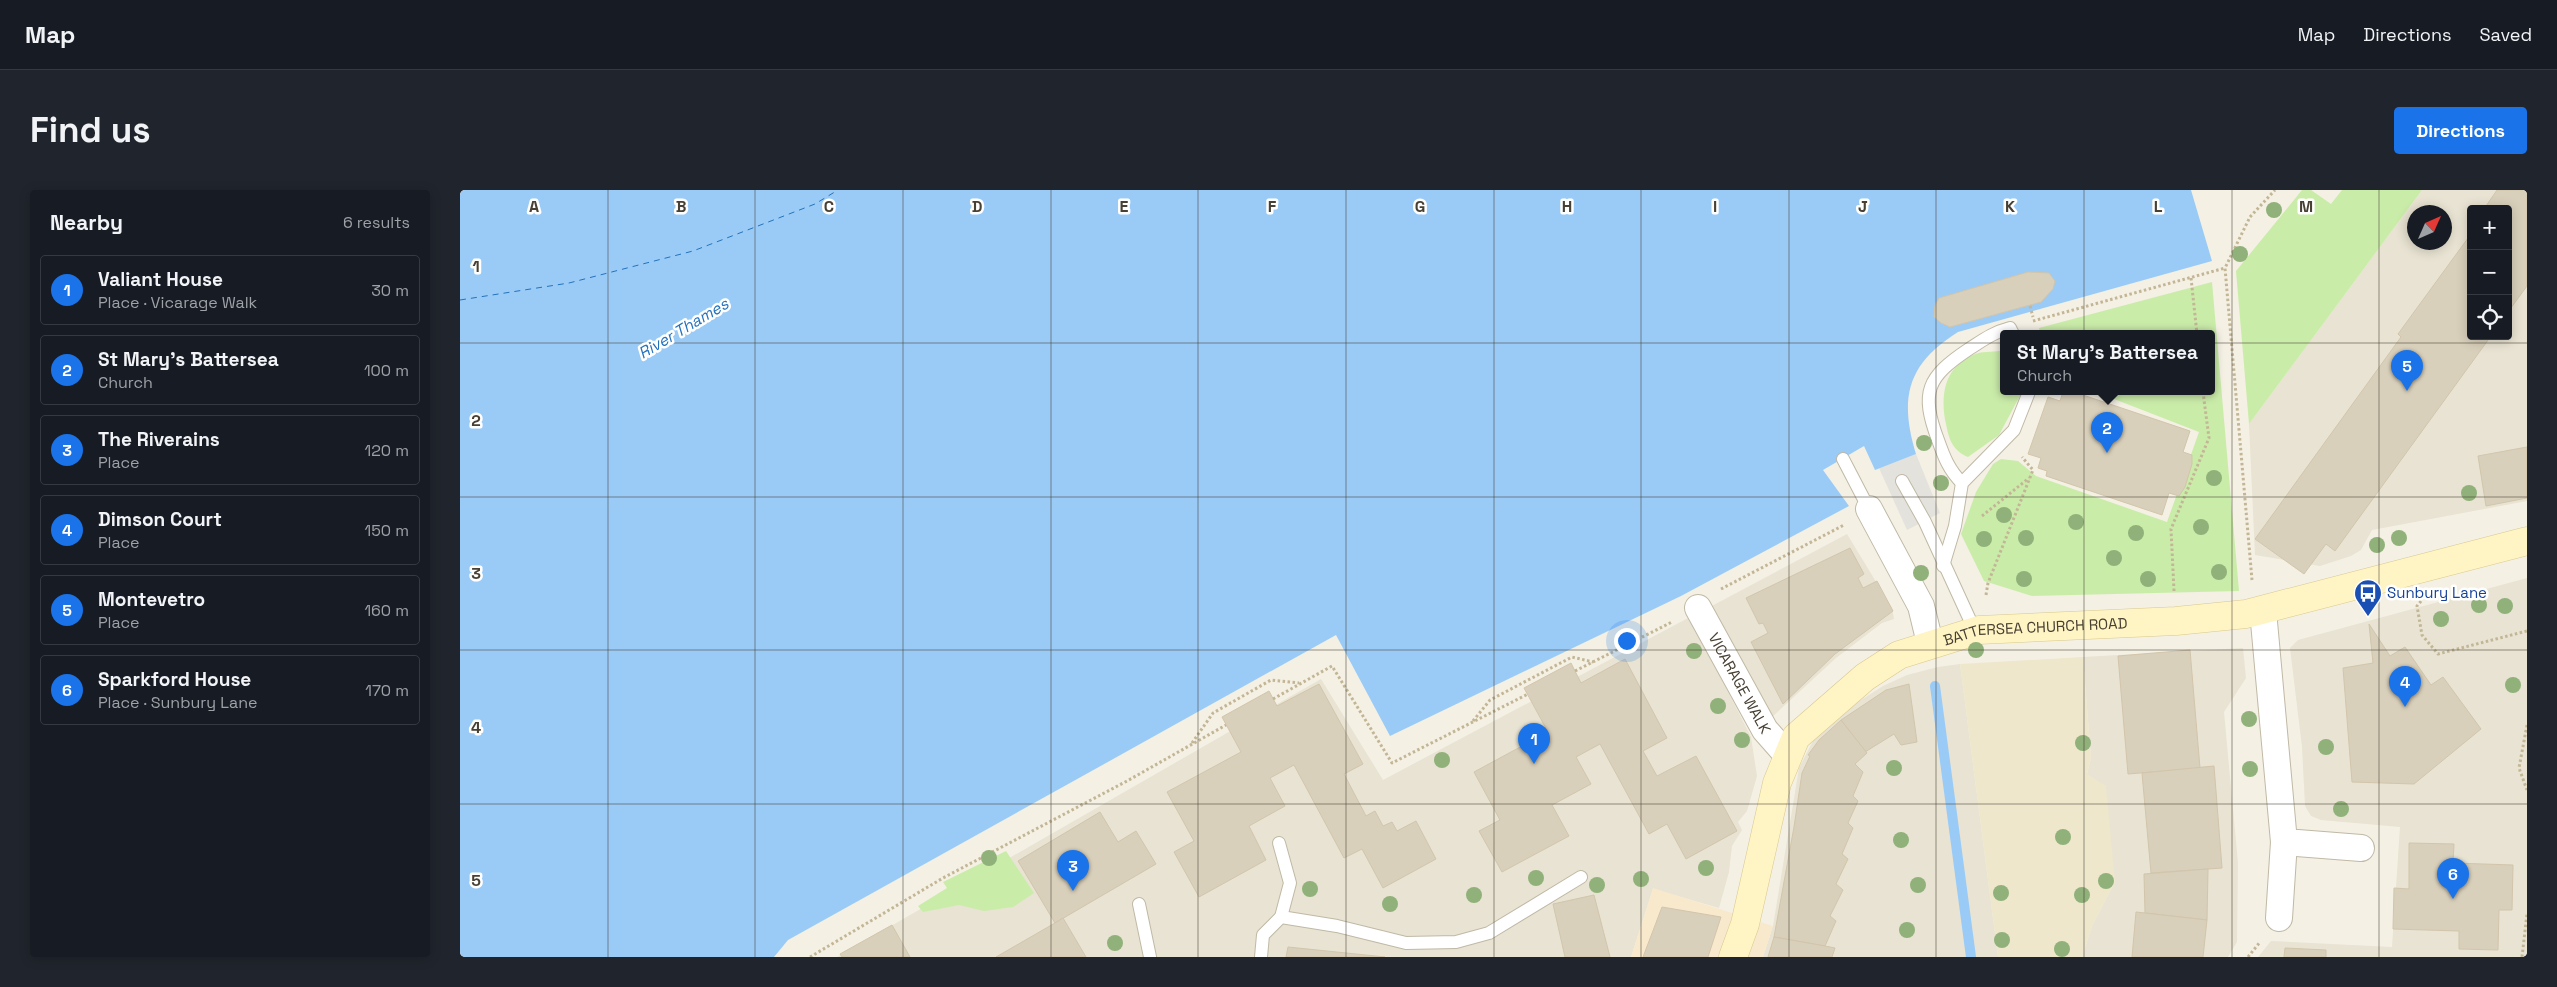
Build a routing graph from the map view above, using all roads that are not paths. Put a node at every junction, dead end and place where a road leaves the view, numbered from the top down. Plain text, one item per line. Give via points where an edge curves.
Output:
1 (2000, 332) edge
2 (2028, 395) edge
3 (1843, 459) dead end
4 (1902, 481) dead end
5 (1962, 483) junction
6 (1870, 509) joint
7 (2527, 541) edge
8 (1943, 566) junction
9 (1698, 608) road end
10 (2254, 613) junction
11 (1977, 630) junction
12 (1930, 643) junction
13 (1787, 755) junction
14 (2284, 842) junction
15 (1279, 843) dead end
16 (2361, 848) dead end
17 (1581, 877) dead end
18 (1138, 904) dead end
19 (1281, 917) junction
20 (2279, 918) dead end
21 (1150, 957) edge
22 (1261, 957) edge
23 (1734, 957) edge

1 - 5 lane via 1947,364 1933,381 1927,403 1949,470
2 - 5 lane via 2014,430
3 - 6 lane
4 - 8 lane via 1925,522
5 - 8 lane via 1955,526
6 - 12 street via 1921,606
7 - 10 street, BATTERSEA CHURCH ROAD
8 - 11 lane
9 - 13 street, VICARAGE WALK via 1765,730
10 - 11 street, BATTERSEA CHURCH ROAD via 2176,622
10 - 14 street
11 - 12 street, BATTERSEA CHURCH ROAD
12 - 13 street, BATTERSEA CHURCH ROAD via 1899,655 1865,677 1796,737
13 - 23 street, BATTERSEA CHURCH ROAD via 1777,783 1745,924
14 - 16 street
14 - 20 street
15 - 19 lane via 1290,883
17 - 19 lane via 1489,933 1456,942 1406,943 1337,926
18 - 21 lane
19 - 22 lane via 1263,935

